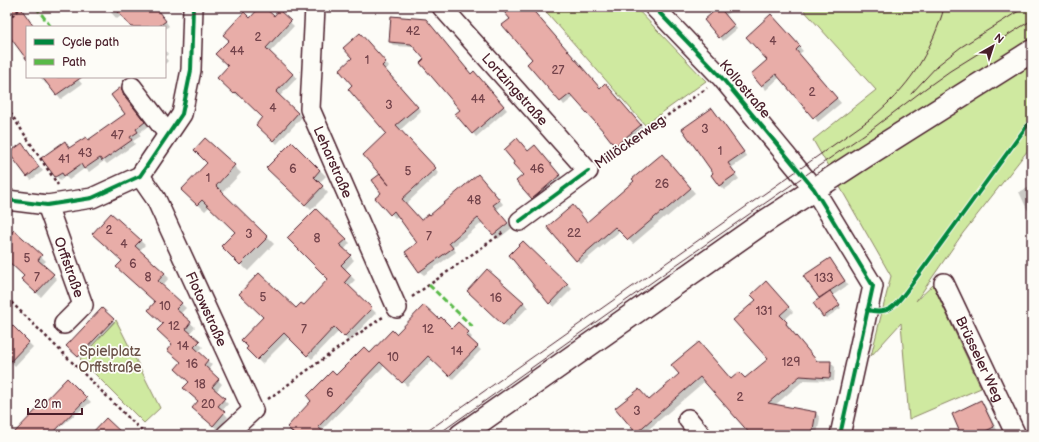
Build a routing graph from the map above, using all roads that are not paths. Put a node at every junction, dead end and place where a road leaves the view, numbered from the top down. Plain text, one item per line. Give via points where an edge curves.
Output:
1 (193, 7) edge
2 (315, 7) edge
3 (442, 7) edge
4 (654, 7) edge
5 (1032, 51) edge
6 (132, 87) dead end
7 (168, 134) junction
8 (588, 171) joint
9 (140, 176) junction
10 (814, 189) junction
11 (7, 200) edge
12 (47, 205) junction
13 (520, 221) dead end
14 (944, 283) dead end
15 (397, 308) dead end
16 (64, 324) dead end
17 (688, 419) dead end
18 (226, 435) edge
19 (461, 435) edge
20 (701, 435) edge
21 (840, 435) edge
22 (1016, 435) edge

1 - 7 street via 190,70 182,114
2 - 15 street, Leharstraße via 310,109
3 - 8 street, Lortzingstraße
4 - 10 street, Kollostraße via 722,78
5 - 10 main road
6 - 7 street
7 - 9 street
8 - 13 street, Millöckerweg
9 - 12 street via 92,198
9 - 18 street, Flotowstraße via 156,199 253,410
10 - 19 main road
10 - 21 street, Kollostraße via 873,286
11 - 12 street
12 - 16 street, Orffstraße via 83,304
14 - 22 street, Brüsseler Weg
17 - 20 street

